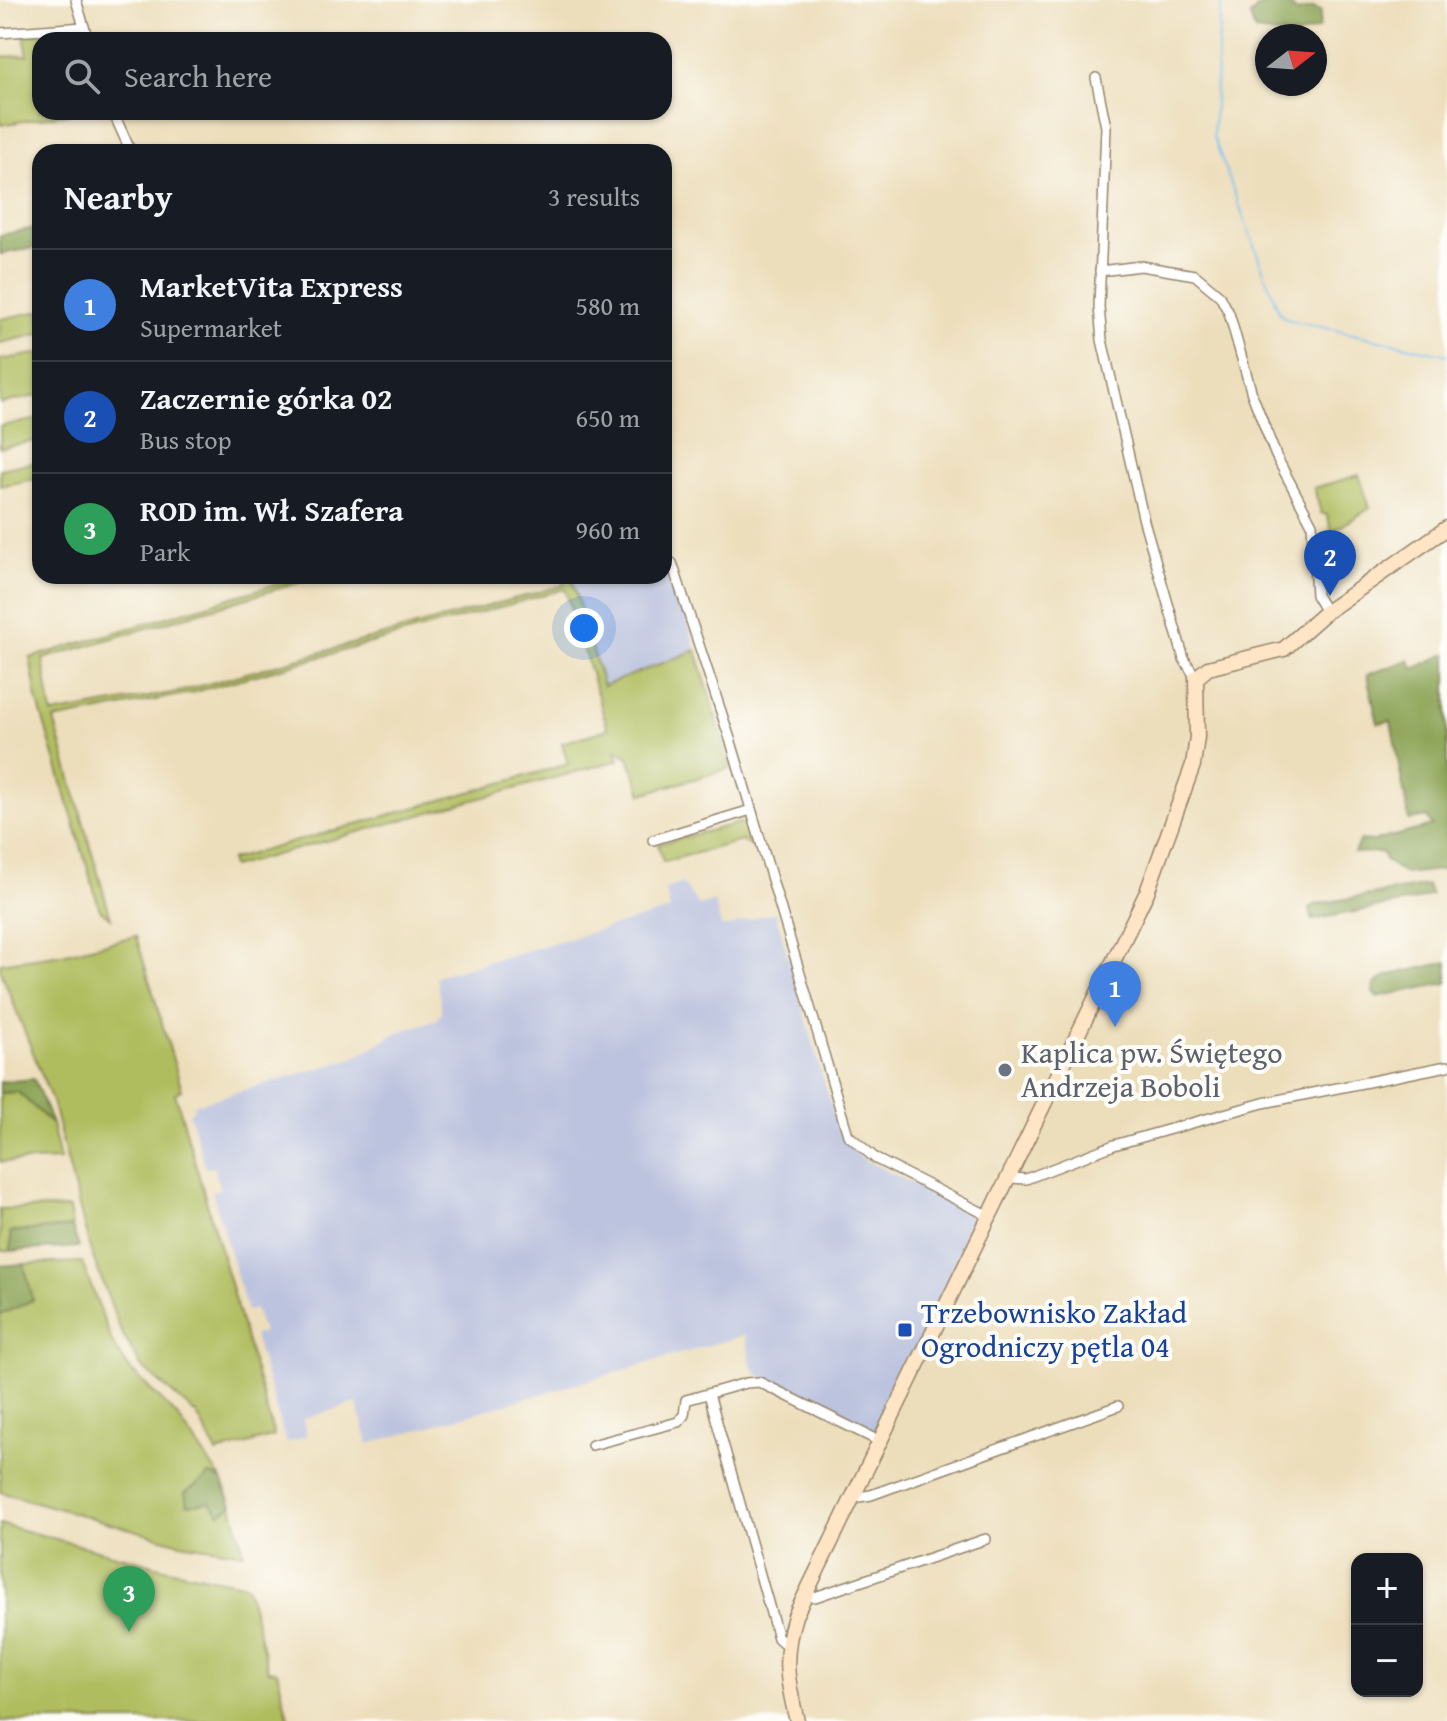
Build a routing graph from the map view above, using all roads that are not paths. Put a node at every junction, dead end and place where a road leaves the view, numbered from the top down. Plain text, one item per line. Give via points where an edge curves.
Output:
1 (76, 0) edge
2 (84, 27) junction
3 (86, 32) edge
4 (0, 33) edge
5 (1096, 78) dead end
6 (117, 120) edge
7 (127, 144) edge
8 (1100, 271) junction
9 (1447, 528) edge
10 (672, 563) dead end
11 (1326, 612) junction
12 (1196, 678) junction
13 (751, 810) junction
14 (653, 840) dead end
15 (1447, 1066) edge
16 (1010, 1178) junction
17 (991, 1217) junction
18 (709, 1394) junction
19 (1118, 1406) dead end
20 (881, 1442) junction
21 (592, 1445) dead end
22 (853, 1498) junction
23 (986, 1539) dead end
24 (806, 1595) junction
25 (786, 1645) junction
26 (797, 1721) edge

1 - 2 street
2 - 3 street
2 - 4 street
5 - 8 street via 1106,127
6 - 7 street
8 - 11 street via 1141,266 1195,275 1220,296 1276,456 1312,524 1316,595
8 - 12 street via 1102,340 1130,461 1184,659
9 - 11 street
10 - 13 street
11 - 12 street via 1284,649 1208,668
12 - 16 street via 1193,765 1163,851 1122,950
13 - 14 street
13 - 17 street via 848,1135 876,1159
15 - 16 street via 1263,1103 1114,1145 1026,1179
16 - 17 street
17 - 20 street
18 - 20 street via 759,1382
18 - 21 street via 686,1400 678,1422
18 - 25 street via 769,1609 778,1638
19 - 22 street
20 - 22 street
22 - 24 street
23 - 24 street via 815,1597
24 - 25 street
25 - 26 street

